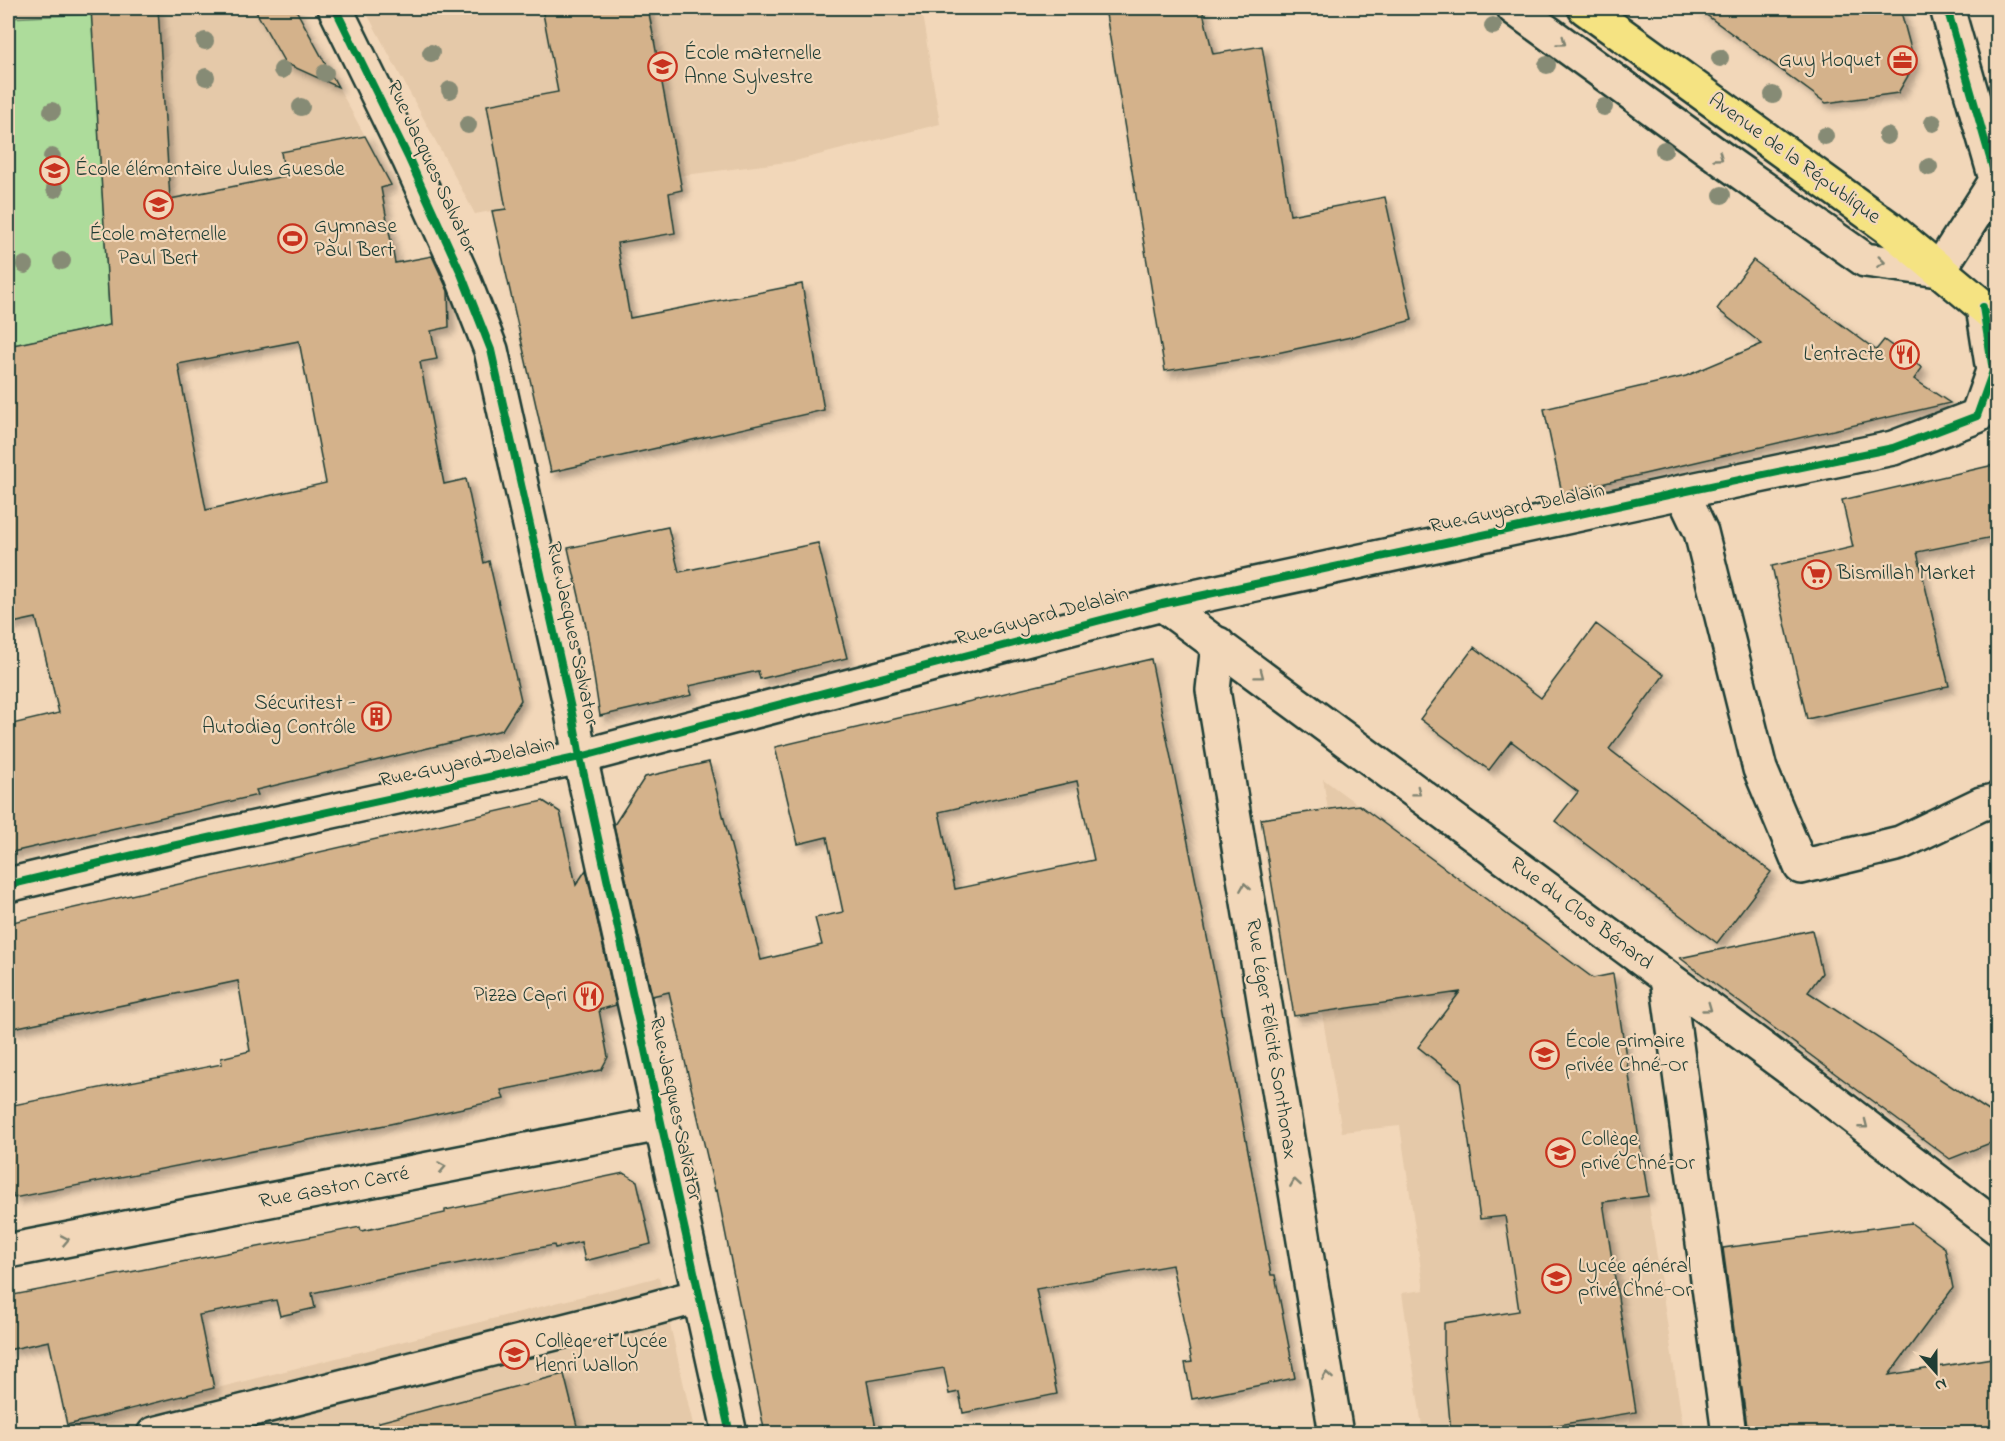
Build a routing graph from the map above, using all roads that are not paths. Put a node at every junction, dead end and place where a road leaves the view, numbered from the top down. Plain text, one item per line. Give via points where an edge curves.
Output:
1 (335, 8) edge
2 (1514, 8) edge
3 (1585, 8) edge
4 (1947, 8) edge
5 (1997, 179) edge
6 (1939, 270) junction
7 (1990, 313) edge
8 (1682, 492) junction
9 (1162, 604) junction
10 (1218, 644) junction
11 (580, 757) junction
12 (1998, 800) edge
13 (8, 885) edge
14 (1667, 978) junction
15 (660, 1124) junction
16 (1998, 1228) edge
17 (8, 1251) edge
18 (699, 1296) junction
19 (154, 1434) edge
20 (730, 1434) edge
21 (1336, 1434) edge
22 (1729, 1434) edge

1 - 11 street, Rue Jacques Salvator via 410,159 491,350
2 -> 6 street via 1865,260
3 - 6 main road, Avenue de la République via 1889,228
4 - 5 street
5 - 6 street
6 - 7 main road, Avenue de la République
7 - 8 street, Rue Guyard Delalain via 1993,371 1977,416 1893,448
8 - 9 street, Rue Guyard Delalain
8 - 12 street via 1701,532 1760,769 1801,867 1900,843 1981,804
9 - 10 street, Rue du Clos Bénard
9 - 11 street, Rue Guyard Delalain
10 -> 14 street, Rue du Clos Bénard
21 -> 10 street, Rue Léger Félicité Sonthonax via 1213,690
11 - 13 street, Rue Guyard Delalain
11 - 15 street, Rue Jacques Salvator
14 -> 16 street, Rue du Clos Bénard
14 - 22 street
17 -> 15 street, Rue Gaston Carré
15 - 18 street, Rue Jacques Salvator
18 - 19 street
18 - 20 street, Rue Jacques Salvator

